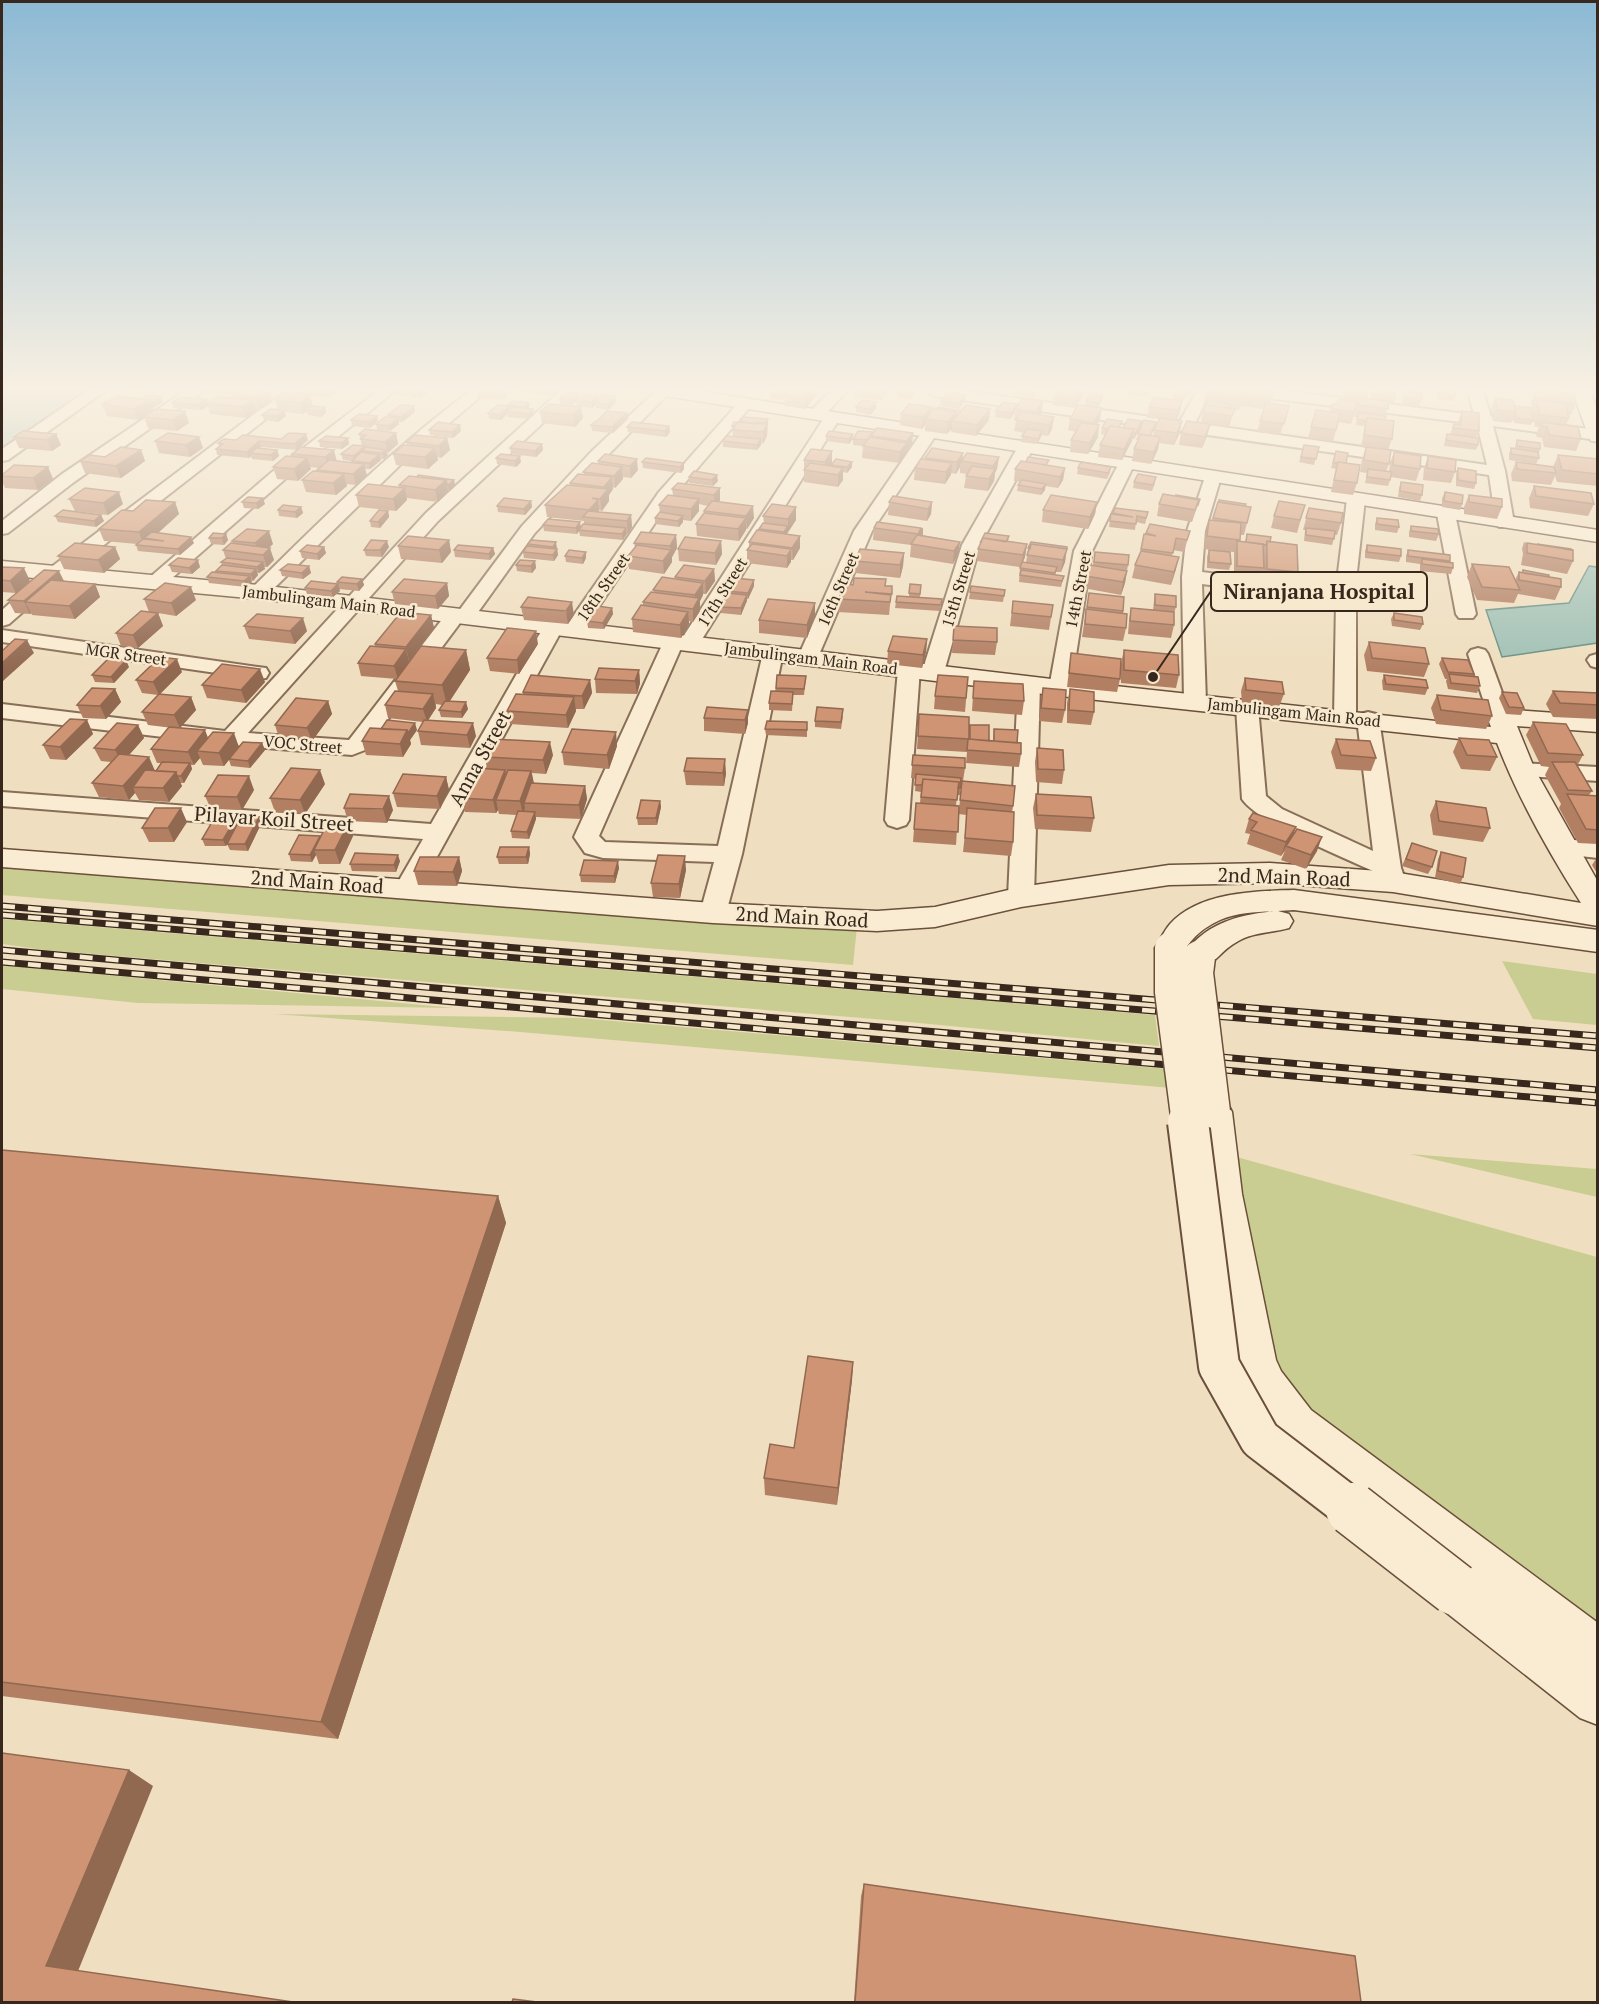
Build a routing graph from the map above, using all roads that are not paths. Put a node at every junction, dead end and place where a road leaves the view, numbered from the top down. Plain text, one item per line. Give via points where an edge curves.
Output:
1 (60, 485) edge
2 (172, 485) edge
3 (268, 485) edge
4 (369, 485) edge
5 (467, 485) edge
6 (570, 485) edge
7 (675, 485) edge
8 (781, 485) edge
9 (894, 485) edge
10 (1005, 485) edge
11 (1116, 485) edge
12 (1211, 485) edge
13 (1262, 485) edge
14 (1499, 485) edge
15 (1356, 499) junction
16 (1446, 514) junction
17 (1505, 523) junction
18 (2, 529) edge
19 (1598, 536) edge
20 (2, 568) edge
21 (57, 572) junction
22 (1192, 577) junction
23 (156, 582) junction
24 (258, 592) junction
25 (1345, 596) junction
26 (355, 604) junction
27 (1466, 614) dead end
28 (459, 617) junction
29 (2, 620) edge
30 (563, 629) junction
31 (2, 636) edge
32 (681, 644) junction
33 (773, 652) junction
34 (1478, 654) dead end
35 (808, 657) junction
36 (921, 671) junction
37 (285, 677) junction
38 (1029, 684) junction
39 (1060, 688) junction
40 (1195, 702) junction
41 (1247, 707) junction
42 (2, 711) edge
43 (1356, 718) junction
44 (1598, 724) edge
45 (1503, 726) junction
46 (231, 738) junction
47 (1521, 770) junction
48 (1598, 774) edge
49 (2, 799) edge
50 (897, 820) dead end
51 (439, 832) junction
52 (1563, 847) junction
53 (1598, 850) edge
54 (729, 854) junction
55 (2, 858) edge
56 (1390, 875) junction
57 (407, 889) junction
58 (1021, 897) junction
59 (1598, 906) edge
60 (713, 913) junction
61 (1598, 916) edge
62 (1598, 941) edge
63 (1185, 952) junction
64 (1598, 963) edge
65 (1598, 1654) edge
66 (1598, 1700) edge

1 - 18 street
2 - 21 street
3 - 23 street
4 - 24 street
5 - 26 street via 432,517
6 - 28 street via 528,530
7 - 30 street, 18th Street
8 - 32 street, 17th Street
9 - 35 street, 16th Street via 863,531
10 - 36 street, 15th Street via 971,545
11 - 39 street, 14th Street via 1083,551
12 - 22 street via 1196,531
13 - 15 street
14 - 17 street
15 - 16 street
15 - 25 street
16 - 17 street
16 - 27 street
17 - 19 street
20 - 21 street, Jambulingam Main Road
21 - 23 street, Jambulingam Main Road
21 - 29 street
22 - 25 street
22 - 40 street
23 - 24 street, Jambulingam Main Road
24 - 26 street, Jambulingam Main Road
25 - 43 street
26 - 28 street, Jambulingam Main Road
26 - 37 street
28 - 30 street, Jambulingam Main Road
28 - 46 street, VOC Street via 355,747
30 - 32 street, Jambulingam Main Road
30 - 51 street, Anna Street
31 - 37 street, MGR Street
32 - 33 street, Jambulingam Main Road
32 - 54 street, 17th Street via 586,837 594,847 603,850
33 - 35 street, Jambulingam Main Road
33 - 54 street
34 - 45 street
35 - 36 street, Jambulingam Main Road
36 - 38 street, Jambulingam Main Road
36 - 50 street, 15th Street
37 - 46 street
38 - 39 street, Jambulingam Main Road
38 - 58 street
39 - 40 street, Jambulingam Main Road
40 - 41 street, Jambulingam Main Road
41 - 43 street, Jambulingam Main Road
41 - 56 street via 1254,799 1259,805
42 - 46 street
43 - 45 street, Jambulingam Main Road
43 - 56 street
44 - 45 street, Jambulingam Main Road
45 - 47 street
47 - 48 street
47 - 52 street
49 - 51 street, Pilayar Koil Street
51 - 57 street, Anna Street
52 - 53 street
52 - 59 street
54 - 60 street
55 - 57 street, 2nd Main Road
56 - 58 street, 2nd Main Road via 1169,875
56 - 61 street, 2nd Main Road
57 - 60 street, 2nd Main Road
58 - 60 street, 2nd Main Road via 935,917 876,921
62 - 63 street via 1294,900 1252,901 1216,910 1184,929
63 - 64 street via 1247,924 1279,921 1437,938
63 - 65 street, bridge via 1197,973 1223,1194 1255,1360 1266,1385 1296,1425
63 - 66 street, bridge via 1171,992 1218,1366 1260,1439

